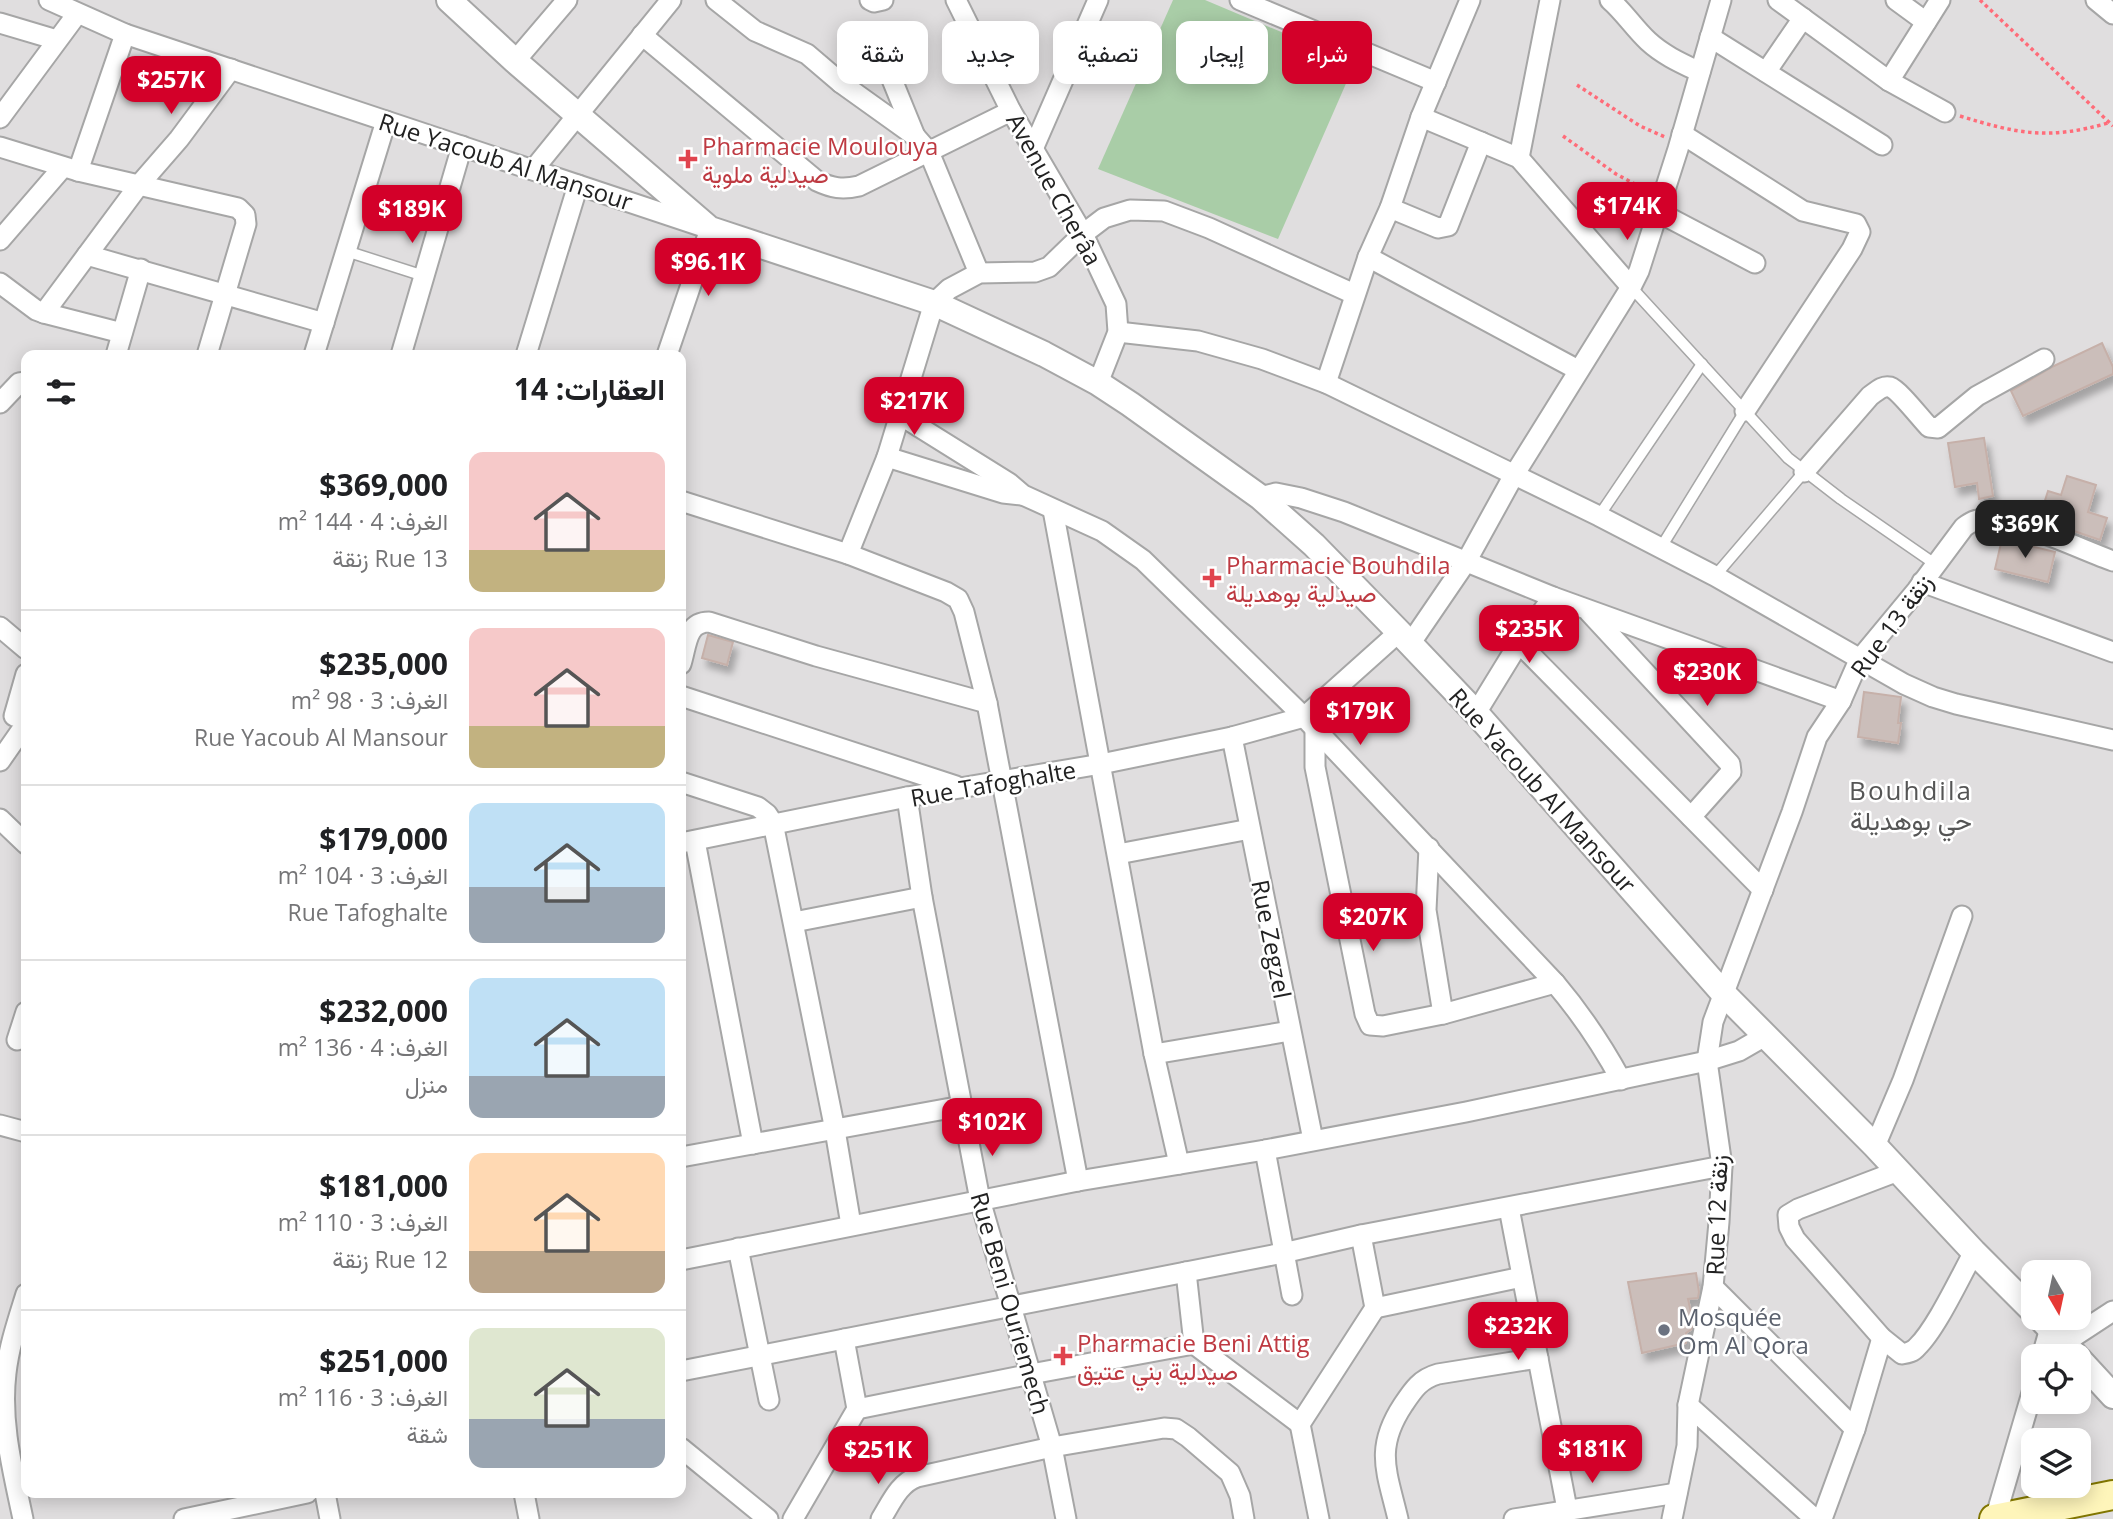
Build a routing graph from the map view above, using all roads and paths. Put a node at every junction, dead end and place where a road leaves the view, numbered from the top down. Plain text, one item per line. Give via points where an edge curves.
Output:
1 (49, 0) edge
2 (449, 0) edge
3 (567, 0) edge
4 (671, 0) edge
5 (716, 0) edge
6 (870, 0) edge
7 (883, 0) edge
8 (956, 0) edge
9 (1098, 0) edge
10 (1240, 0) edge
11 (1470, 0) edge
12 (1550, 0) edge
13 (1610, 0) edge
14 (1778, 0) edge
15 (1896, 0) edge
16 (1940, 0) edge
17 (1980, 0) edge
18 (2096, 0) edge
19 (1720, 1) edge
20 (1628, 6) edge
21 (77, 14) junction
22 (2113, 14) edge
23 (1803, 18) junction
24 (1926, 22) junction
25 (0, 23) edge
26 (125, 34) junction
27 (642, 35) junction
28 (1710, 37) junction
29 (57, 40) junction
30 (515, 61) junction
31 (231, 69) junction
32 (1700, 72) junction
33 (1766, 72) junction
34 (837, 80) edge
35 (1889, 80) junction
36 (1436, 82) junction
37 (842, 84) edge
38 (894, 84) edge
39 (1577, 85) dead end
40 (1011, 111) junction
41 (1945, 112) joint
42 (577, 113) junction
43 (1421, 117) junction
44 (0, 118) edge
45 (386, 121) junction
46 (2111, 125) edge
47 (915, 136) junction
48 (1563, 136) dead end
49 (1681, 138) junction
50 (1481, 142) junction
51 (1881, 145) dead end
52 (462, 146) junction
53 (0, 147) edge
54 (1033, 149) junction
55 (929, 152) junction
56 (1519, 158) junction
57 (71, 169) junction
58 (533, 170) junction
59 (578, 184) junction
60 (139, 186) junction
61 (1660, 205) junction
62 (1390, 208) junction
63 (710, 229) junction
64 (1083, 234) junction
65 (0, 240) edge
66 (346, 251) junction
67 (87, 255) junction
68 (1368, 257) junction
69 (1755, 263) dead end
70 (141, 269) junction
71 (979, 273) junction
72 (424, 276) junction
73 (0, 283) edge
74 (1631, 287) junction
75 (1354, 293) junction
76 (225, 294) junction
77 (934, 303) junction
78 (44, 313) junction
79 (324, 323) junction
80 (1118, 332) junction
81 (122, 333) junction
82 (117, 350) edge
83 (208, 350) edge
84 (316, 350) edge
85 (402, 350) edge
86 (531, 350) edge
87 (669, 350) edge
88 (2044, 359) dead end
89 (1702, 364) junction
90 (1578, 370) junction
91 (1098, 383) junction
92 (1326, 383) junction
93 (21, 384) edge
94 (0, 403) edge
95 (1745, 411) junction
96 (900, 415) junction
97 (887, 457) junction
98 (1804, 472) junction
99 (1514, 475) junction
100 (1023, 495) junction
101 (1259, 497) junction
102 (686, 503) edge
103 (1053, 510) junction
104 (1598, 516) junction
105 (1660, 549) junction
106 (848, 554) junction
107 (2113, 561) edge
108 (1466, 562) junction
109 (1935, 564) junction
110 (1715, 576) junction
111 (1923, 582) junction
112 (1553, 597) junction
113 (1586, 609) junction
114 (0, 627) edge
115 (1404, 638) junction
116 (1519, 643) junction
117 (21, 645) edge
118 (686, 647) edge
119 (2113, 652) edge
120 (1860, 660) junction
121 (21, 696) edge
122 (686, 698) edge
123 (1841, 701) junction
124 (987, 703) junction
125 (1476, 713) junction
126 (16, 717) edge
127 (1309, 723) junction
128 (1231, 737) junction
129 (2113, 740) edge
130 (0, 761) edge
131 (1101, 764) junction
132 (1002, 781) junction
133 (686, 784) edge
134 (960, 787) junction
135 (907, 797) junction
136 (1691, 817) junction
137 (0, 819) edge
138 (773, 823) junction
139 (1250, 828) junction
140 (21, 839) edge
141 (688, 842) edge
142 (1429, 848) junction
143 (1118, 855) junction
144 (1763, 890) junction
145 (922, 897) junction
146 (1962, 916) dead end
147 (794, 922) junction
148 (1555, 983) junction
149 (1723, 993) junction
150 (1443, 1014) junction
151 (1290, 1031) junction
152 (1765, 1036) junction
153 (1154, 1054) junction
154 (1707, 1061) junction
155 (1620, 1080) junction
156 (962, 1106) junction
157 (0, 1125) edge
158 (835, 1130) junction
159 (21, 1131) edge
160 (1313, 1140) junction
161 (753, 1144) junction
162 (1875, 1146) junction
163 (1265, 1150) junction
164 (686, 1156) edge
165 (1179, 1164) junction
166 (1723, 1166) junction
167 (1898, 1171) junction
168 (1078, 1181) junction
169 (980, 1200) junction
170 (1509, 1208) junction
171 (851, 1224) junction
172 (1361, 1235) junction
173 (738, 1248) junction
174 (1973, 1252) junction
175 (1283, 1253) junction
176 (686, 1259) edge
177 (1186, 1272) junction
178 (1522, 1277) junction
179 (1713, 1287) junction
180 (1292, 1294) dead end
181 (1011, 1305) junction
182 (1375, 1308) junction
183 (2113, 1311) edge
184 (21, 1313) edge
185 (2057, 1336) edge
186 (1882, 1338) junction
187 (844, 1339) junction
188 (13, 1344) edge
189 (1194, 1344) junction
190 (760, 1355) junction
191 (1538, 1358) junction
192 (686, 1370) edge
193 (1031, 1374) junction
194 (2113, 1396) edge
195 (769, 1400) dead end
196 (1688, 1405) junction
197 (857, 1409) junction
198 (2026, 1414) edge
199 (1300, 1424) junction
200 (1855, 1429) junction
201 (3, 1434) edge
202 (1052, 1447) junction
203 (686, 1452) edge
204 (19, 1466) edge
205 (21, 1492) edge
206 (1677, 1493) junction
207 (2113, 1495) edge
208 (21, 1498) edge
209 (286, 1498) edge
210 (326, 1498) edge
211 (525, 1498) edge
212 (1567, 1509) junction
213 (206, 1517) edge
214 (23, 1519) edge
215 (184, 1519) edge
216 (330, 1519) edge
217 (529, 1519) edge
218 (768, 1519) edge
219 (793, 1519) edge
220 (881, 1519) edge
221 (1066, 1519) edge
222 (1244, 1519) edge
223 (1319, 1519) edge
224 (1398, 1519) edge
225 (1514, 1519) edge
226 (1672, 1519) edge
227 (1815, 1519) edge
228 (1822, 1519) edge
229 (1995, 1519) edge

1 - 21 street, Rue Yacoub Al Mansour
2 - 30 street
3 - 30 street
4 - 27 street
5 - 34 street via 755,31 807,54
6 - 7 street
8 - 40 street, Avenue Cherâa
9 - 54 street
10 - 36 street
11 - 36 street
12 - 56 street
13 - 20 street
14 - 23 street
15 - 24 street
16 - 24 street
17 - 46 path
18 - 22 street
19 - 28 street
20 - 32 street via 1646,40
21 - 26 street, Rue Yacoub Al Mansour
21 - 29 street
23 - 33 street
23 - 35 street
24 - 35 street
25 - 29 street
26 - 31 street, Rue Yacoub Al Mansour
26 - 57 street
27 - 42 street
27 - 55 street via 831,188 859,186
28 - 32 street
28 - 33 street
29 - 44 street
30 - 42 street
31 - 45 street, Rue Yacoub Al Mansour
31 - 60 street
32 - 49 street
33 - 51 street
35 - 41 street
36 - 43 street
37 - 47 street
38 - 47 street
39 - 49 path via 1640,126
40 - 54 street, Avenue Cherâa
40 - 55 street
41 - 46 path via 2040,134
42 - 58 street
42 - 63 street
43 - 50 street
43 - 62 street
45 - 52 street, Rue Yacoub Al Mansour
45 - 66 street
47 - 55 street
48 - 61 path
49 - 61 street
49 - 95 street via 1802,211 1856,224 1860,232
50 - 56 street
50 - 62 street via 1448,226 1438,228
52 - 58 street, Rue Yacoub Al Mansour
52 - 72 street
53 - 57 street
54 - 64 street, Avenue Cherâa
55 - 71 street
56 - 74 street
57 - 60 street
57 - 65 street
58 - 59 street, Rue Yacoub Al Mansour
59 - 63 street, Rue Yacoub Al Mansour
59 - 86 street
60 - 67 street
60 - 76 street via 238,208 244,215 246,224
61 - 69 street
61 - 74 street
62 - 68 street
63 - 77 street, Rue Yacoub Al Mansour
63 - 87 street
64 - 71 street via 1049,267 1035,272
64 - 75 street via 1104,218 1130,209 1164,211
64 - 80 street, Avenue Cherâa via 1116,304
66 - 72 lane
66 - 79 street
67 - 70 street
67 - 78 street
68 - 75 street
68 - 90 street
70 - 76 street
70 - 81 street
71 - 77 street
72 - 85 street
73 - 78 street
74 - 89 lane
74 - 90 street
75 - 92 street
76 - 79 street
76 - 83 street
77 - 91 street, Rue Yacoub Al Mansour
77 - 96 street
78 - 81 street
79 - 84 street
80 - 91 street, Avenue Cherâa
80 - 92 street via 1198,341
81 - 82 street
88 - 98 street via 1977,396 1938,428 1929,427 1896,391 1881,388
89 - 95 lane
89 - 104 lane
90 - 99 street
91 - 101 street, Rue Yacoub Al Mansour
92 - 99 street
93 - 94 street
95 - 98 lane
95 - 105 lane
96 - 97 street
96 - 100 street
97 - 100 street
97 - 106 street
98 - 109 lane
98 - 110 lane
99 - 104 street
99 - 108 street
100 - 103 street
101 - 108 street via 1276,493 1301,498
101 - 115 street, Rue Yacoub Al Mansour via 1314,545
102 - 106 street
103 - 127 street via 1102,531 1143,560
103 - 131 street
104 - 105 street
105 - 110 street
106 - 124 street via 958,599
107 - 109 street, Rue 13 زنقة via 2013,523 1982,519 1964,527
108 - 112 street
108 - 115 street
109 - 111 street, Rue 13 زنقة
110 - 120 street
111 - 119 street
111 - 120 street, Rue 13 زنقة
112 - 113 street
112 - 116 street
113 - 123 street
113 - 136 street via 1730,764 1731,772
114 - 117 street
115 - 125 street, Rue Yacoub Al Mansour
115 - 127 street
116 - 125 street
116 - 136 street
118 - 124 street via 692,627 709,622
120 - 123 street, Rue 13 زنقة
120 - 129 street via 1933,697
121 - 126 street
122 - 134 street
123 - 144 street, Rue 13 زنقة via 1816,737
124 - 132 street
125 - 149 street, Rue Yacoub Al Mansour
126 - 130 street
127 - 128 street, Rue Tafoghalte
127 - 142 street
127 - 150 street via 1370,1025
128 - 131 street, Rue Tafoghalte
128 - 139 street, Rue Zegzel
131 - 132 street, Rue Tafoghalte
131 - 143 street
132 - 134 street, Rue Tafoghalte
132 - 168 street
133 - 138 street via 758,807
134 - 135 street, Rue Tafoghalte
135 - 138 street, Rue Tafoghalte
135 - 145 street, Rue Beni Ouriemech
136 - 144 street
137 - 140 street
138 - 141 street, Rue Tafoghalte
138 - 147 street
139 - 143 street
139 - 151 street, Rue Zegzel
141 - 161 street
142 - 148 street
142 - 150 street via 1426,910
143 - 153 street
144 - 149 street, Rue 13 زنقة
145 - 147 street
145 - 156 street, Rue Beni Ouriemech
146 - 162 street
147 - 158 street
148 - 150 street
148 - 155 street via 1595,1032
149 - 152 street, Rue Yacoub Al Mansour
149 - 154 street, Rue 12 زنقة via 1709,1036
151 - 153 street
151 - 160 street, Rue Zegzel
152 - 154 street
152 - 162 street, Rue Yacoub Al Mansour
153 - 165 street
154 - 155 street
154 - 166 street, Rue 12 زنقة
155 - 160 street
156 - 158 street
156 - 169 street, Rue Beni Ouriemech
157 - 159 street
158 - 161 street
158 - 171 street
160 - 163 street
161 - 164 street
162 - 167 street, Rue Yacoub Al Mansour
163 - 165 street
163 - 175 street
165 - 168 street
166 - 170 street
166 - 179 street, Rue 12 زنقة
167 - 174 street, Rue Yacoub Al Mansour
167 - 186 street via 1788,1215 1795,1239
168 - 169 street
169 - 171 street
169 - 181 street, Rue Beni Ouriemech
170 - 172 street
170 - 178 street
171 - 173 street
172 - 175 street
172 - 182 street
173 - 176 street
173 - 190 street
174 - 185 street, Rue Yacoub Al Mansour
174 - 186 street via 1917,1347 1902,1354
175 - 177 street
175 - 180 street
177 - 181 street
177 - 189 street
178 - 182 street
178 - 191 street
179 - 196 street, Rue 12 زنقة
179 - 200 street
181 - 187 street
181 - 193 street, Rue Beni Ouriemech
182 - 199 street
183 - 185 street
184 - 188 street
185 - 194 street, Rue Yacoub Al Mansour
186 - 200 street
187 - 190 street
187 - 197 street
188 - 201 street via 6,1373
189 - 193 street
189 - 199 street
190 - 192 street
190 - 195 street
191 - 212 street
191 - 224 street via 1438,1374 1416,1385 1392,1422 1385,1448
193 - 197 street
193 - 202 street, Rue Beni Ouriemech
196 - 206 street, Rue 12 زنقة via 1687,1446
196 - 227 street
197 - 219 street
198 - 229 street
199 - 223 street
200 - 228 street
201 - 204 street
202 - 220 street via 908,1480
202 - 221 street, Rue Beni Ouriemech
202 - 222 street via 1176,1429 1230,1473
203 - 218 street
204 - 205 street
206 - 212 street
206 - 226 street, Rue 12 زنقة
207 - 229 main road
208 - 214 street
209 - 213 street
210 - 216 street
211 - 217 street
212 - 225 street
213 - 215 street

